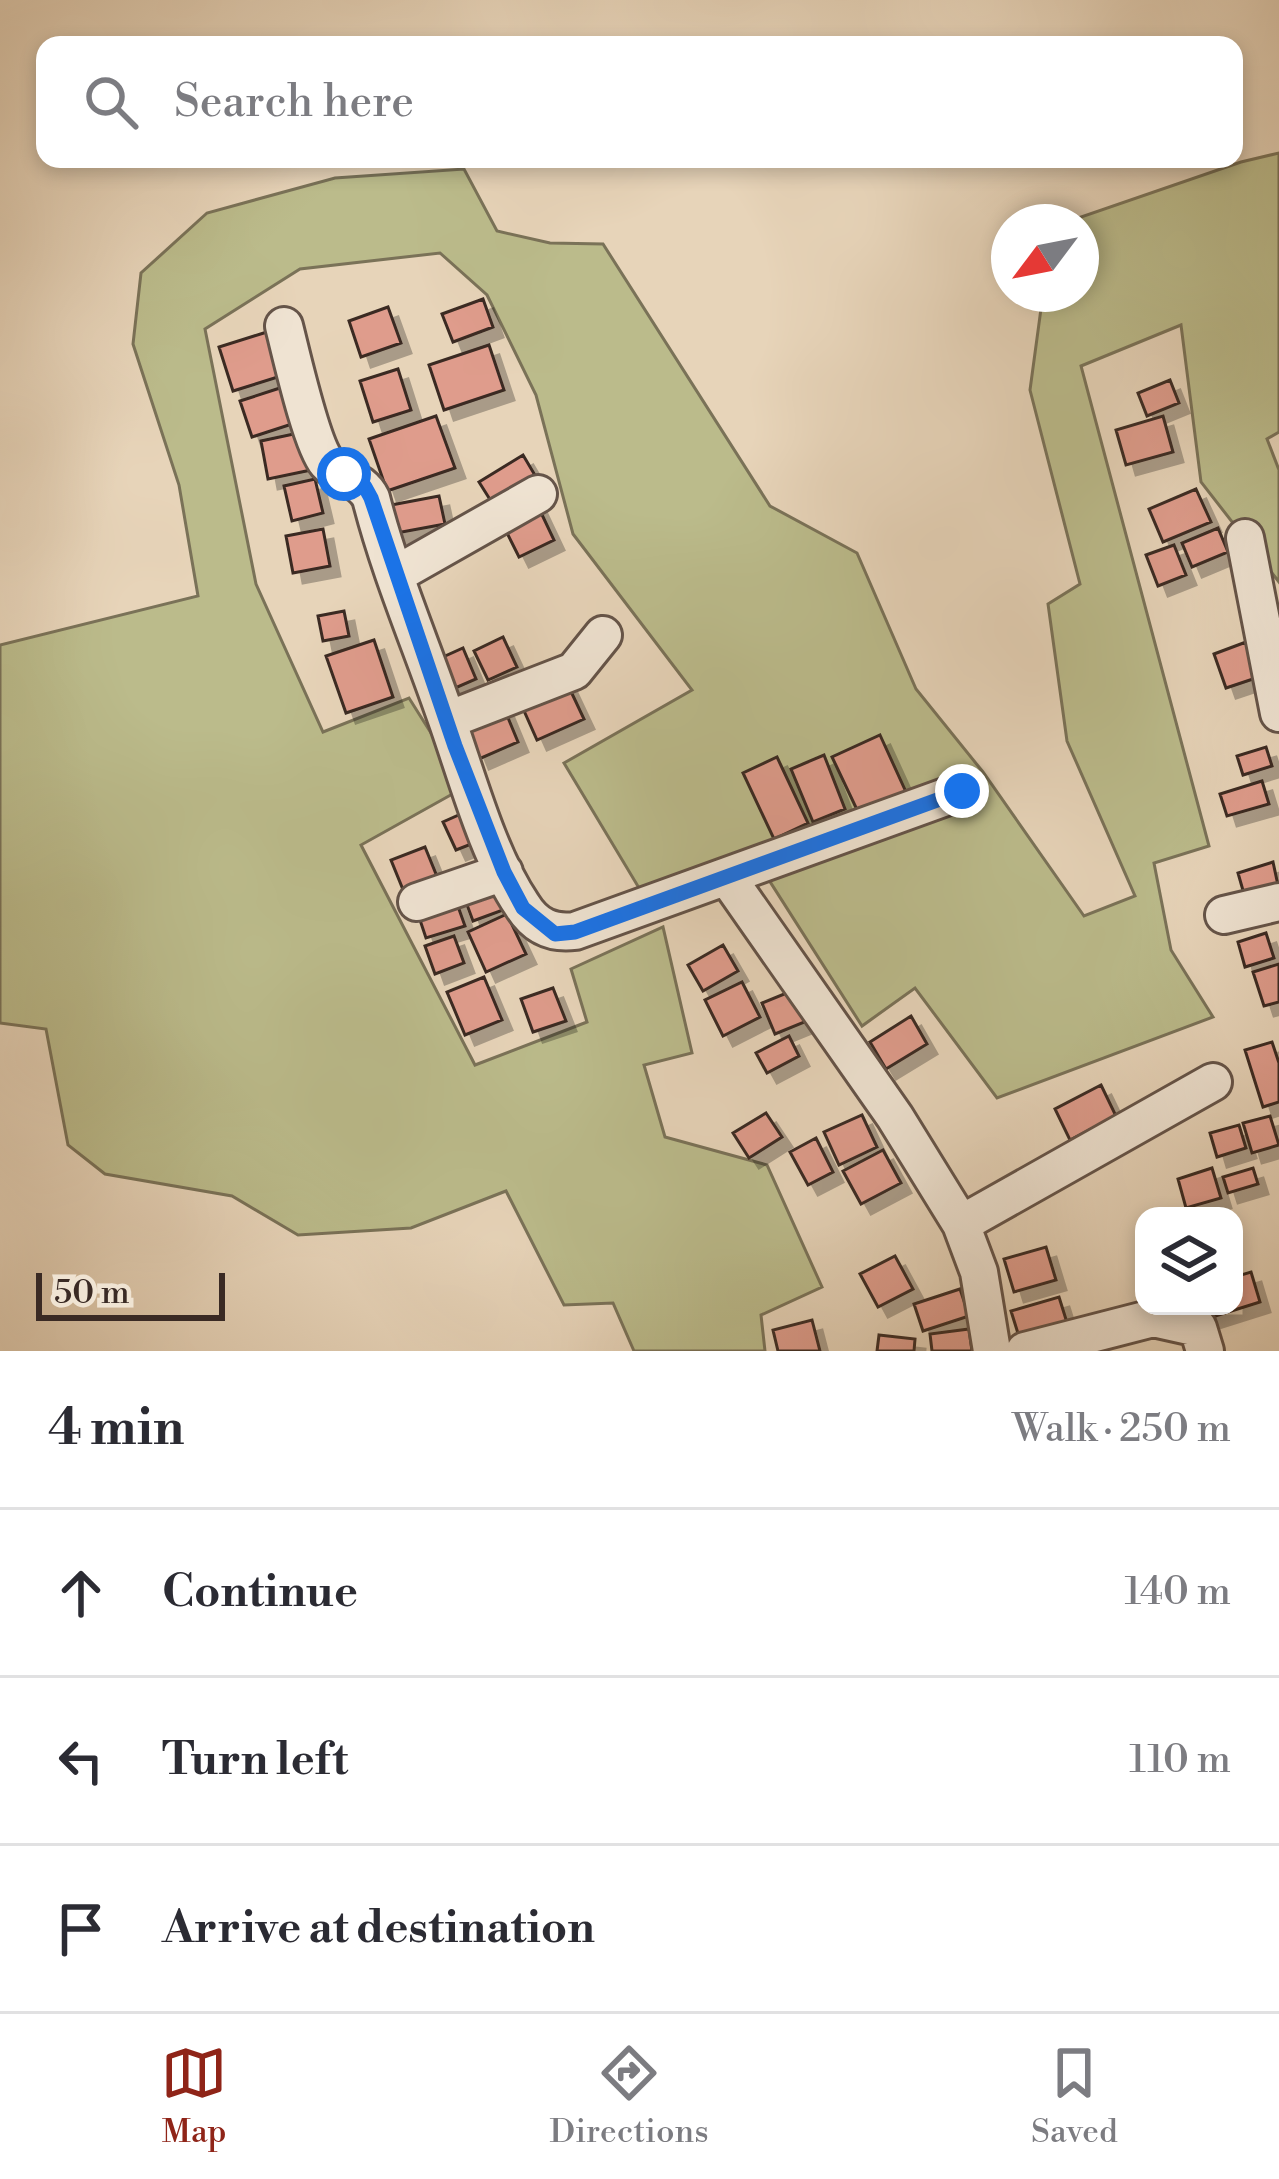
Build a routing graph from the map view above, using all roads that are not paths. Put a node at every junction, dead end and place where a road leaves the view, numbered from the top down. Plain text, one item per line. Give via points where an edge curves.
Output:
1 (284, 326) dead end
2 (538, 494) dead end
3 (1245, 538) dead end
4 (395, 575) junction
5 (603, 635) dead end
6 (1279, 712) edge
7 (448, 720) junction
8 (962, 791) dead end
9 (504, 872) junction
10 (727, 878) junction
11 (416, 902) dead end
12 (1279, 902) edge
13 (1224, 915) dead end
14 (1213, 1082) dead end
15 (961, 1224) junction
16 (992, 1351) edge
17 (1025, 1351) edge
18 (1205, 1351) edge

1 - 4 street via 323,458 365,487
2 - 4 street
3 - 6 street
4 - 7 street
5 - 7 street via 574,671
7 - 9 street
8 - 10 street
9 - 10 street via 523,908 555,934
9 - 11 street
10 - 15 street
12 - 13 street
14 - 15 street
15 - 16 street via 979,1272
17 - 18 street via 1154,1318 1198,1328

